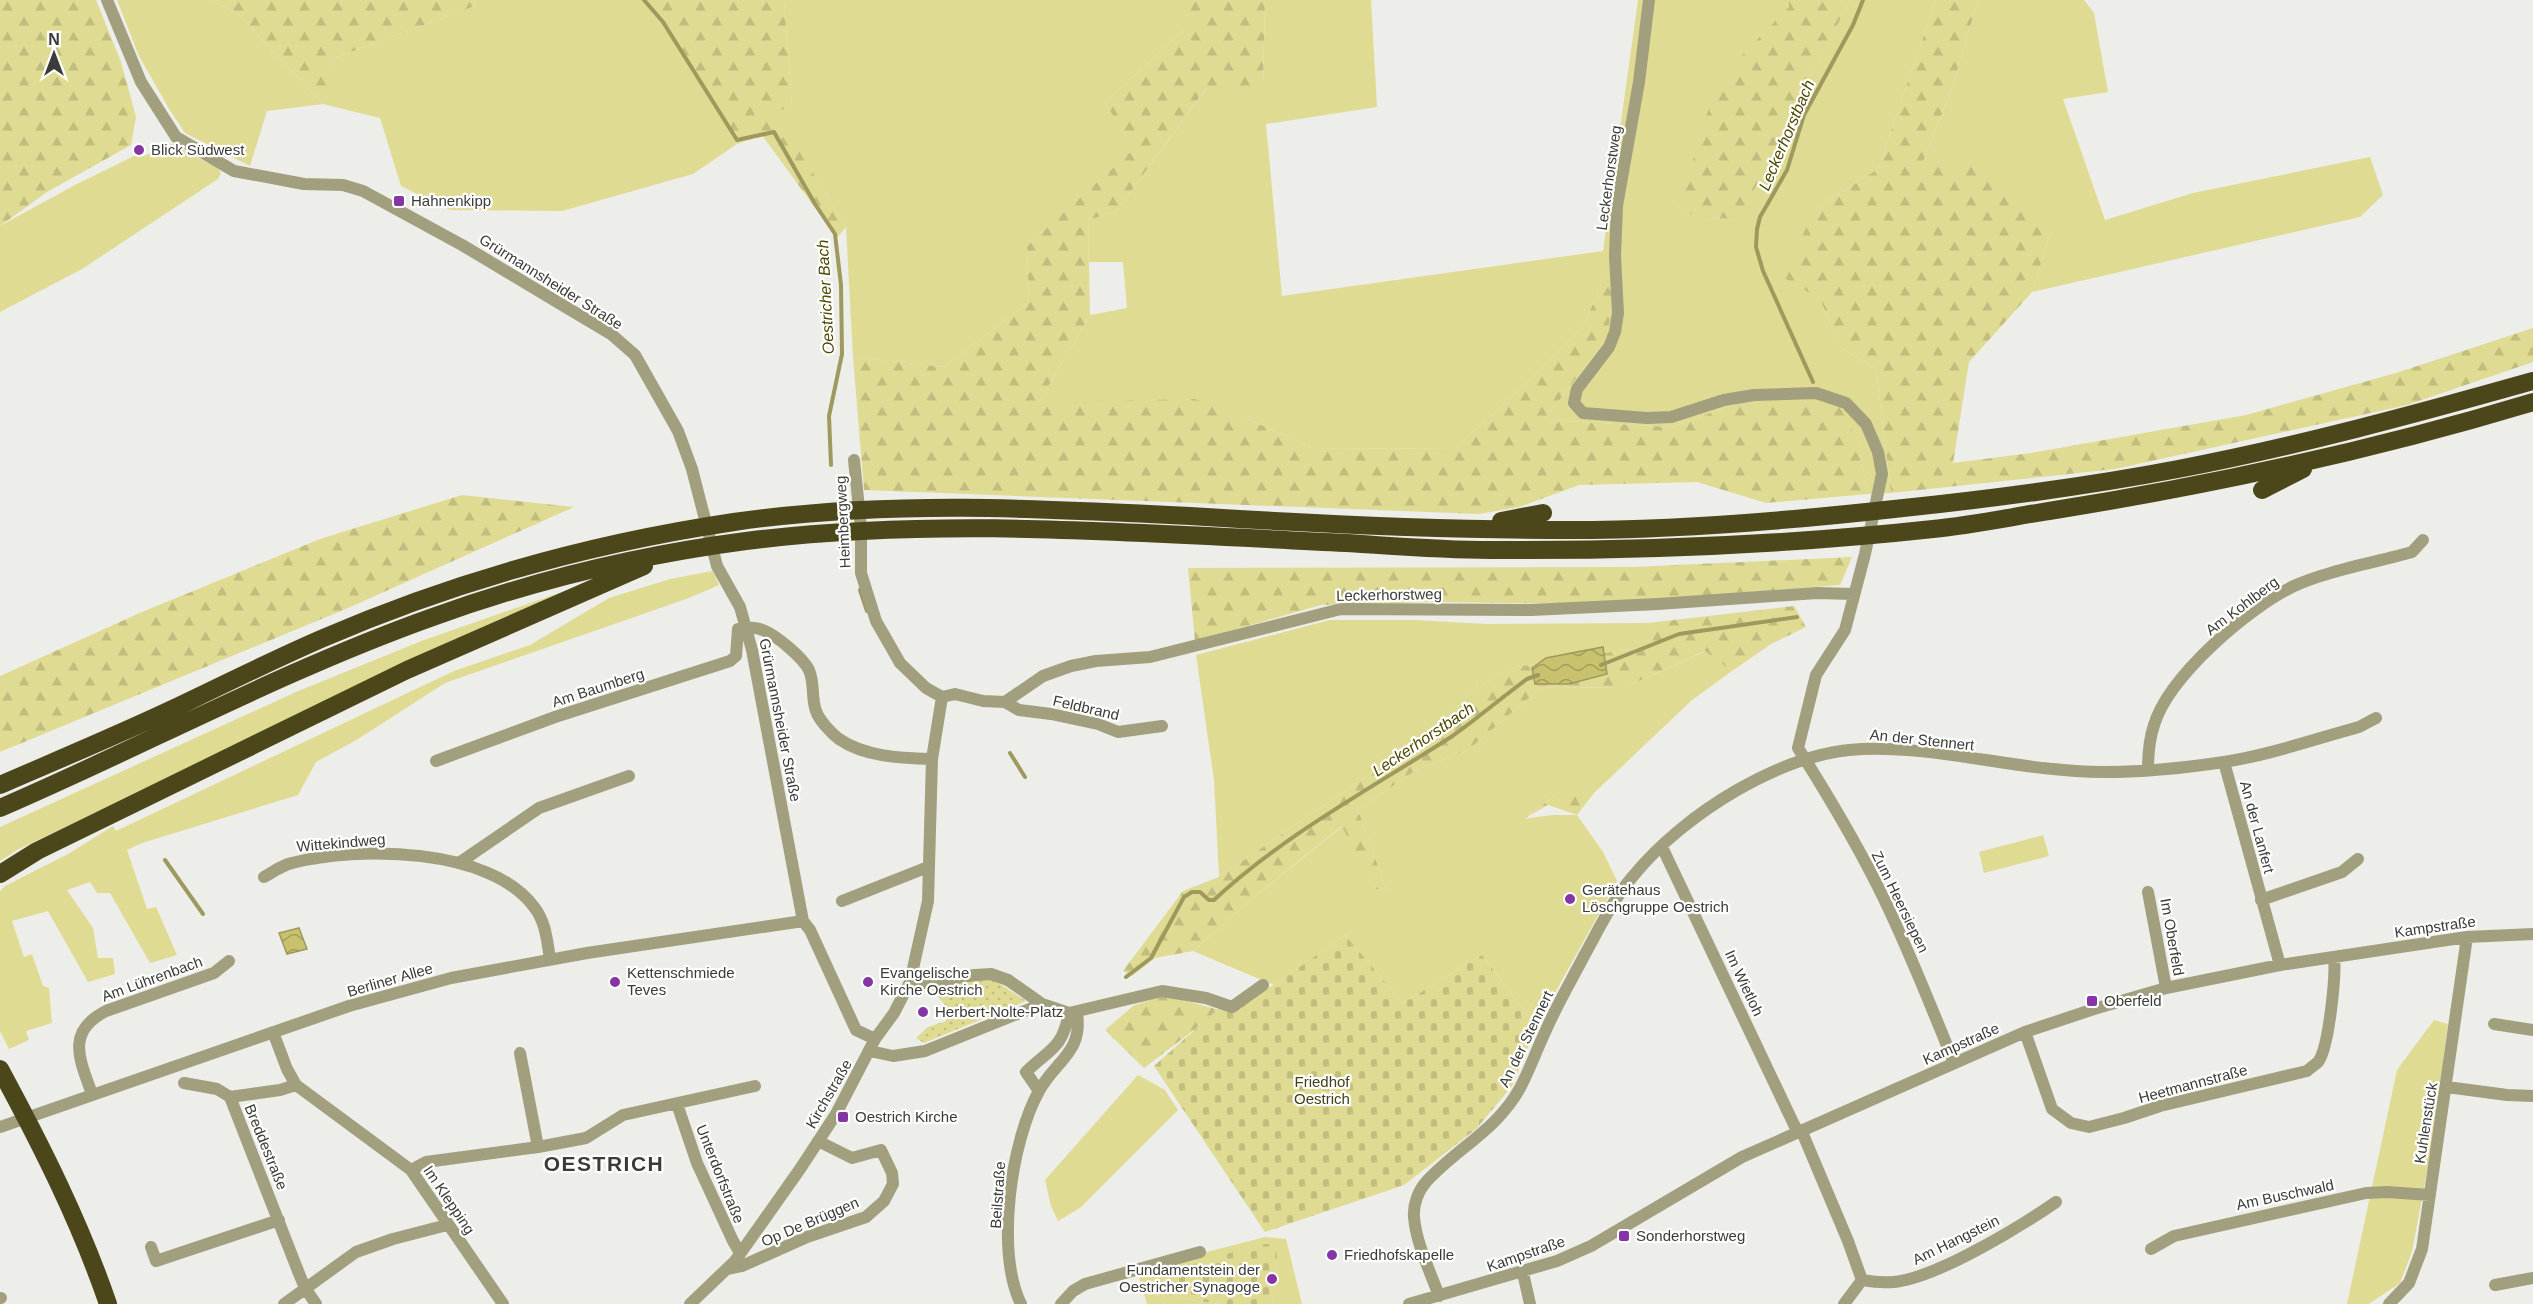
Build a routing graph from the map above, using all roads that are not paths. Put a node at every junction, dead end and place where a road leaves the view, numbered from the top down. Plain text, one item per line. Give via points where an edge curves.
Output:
1 (107, 0) edge
2 (1649, 0) edge
3 (2533, 381) edge
4 (2533, 402) edge
5 (2322, 459) junction
6 (854, 460) dead end
7 (2262, 490) dead end
8 (1749, 511) dead end
9 (1543, 513) dead end
10 (1805, 518) junction
11 (1431, 527) junction
12 (1935, 529) junction
13 (1992, 532) dead end
14 (2423, 540) dead end
15 (679, 552) junction
16 (1854, 594) junction
17 (746, 627) junction
18 (942, 697) junction
19 (1005, 702) junction
20 (2376, 718) dead end
21 (1162, 726) dead end
22 (932, 759) junction
23 (1806, 760) junction
24 (436, 761) dead end
25 (2224, 762) junction
26 (2148, 770) junction
27 (629, 776) dead end
28 (0, 785) edge
29 (0, 808) edge
30 (1662, 847) junction
31 (2358, 859) dead end
32 (459, 863) junction
33 (928, 867) junction
34 (0, 874) edge
35 (264, 877) dead end
36 (2148, 892) dead end
37 (2261, 900) junction
38 (842, 901) dead end
39 (803, 921) junction
40 (2533, 934) edge
41 (2467, 937) junction
42 (2334, 957) junction
43 (550, 959) junction
44 (229, 961) dead end
45 (2280, 965) junction
46 (910, 982) junction
47 (1263, 986) dead end
48 (2166, 988) junction
49 (1042, 1004) junction
50 (1076, 1012) junction
51 (2494, 1024) dead end
52 (2533, 1030) edge
53 (273, 1032) junction
54 (2025, 1032) junction
55 (875, 1039) junction
56 (870, 1052) junction
57 (520, 1053) dead end
58 (1954, 1063) junction
59 (0, 1069) edge
60 (184, 1083) dead end
61 (296, 1085) junction
62 (755, 1086) dead end
63 (2447, 1087) junction
64 (1039, 1091) junction
65 (92, 1094) junction
66 (2533, 1096) edge
67 (230, 1097) junction
68 (677, 1104) junction
69 (0, 1126) edge
70 (1800, 1132) junction
71 (818, 1141) junction
72 (538, 1147) junction
73 (411, 1170) junction
74 (2430, 1196) junction
75 (2056, 1203) dead end
76 (279, 1220) junction
77 (447, 1225) junction
78 (151, 1247) dead end
79 (2151, 1249) dead end
80 (1200, 1252) dead end
81 (740, 1253) junction
82 (728, 1269) junction
83 (1523, 1273) junction
84 (2533, 1278) edge
85 (1862, 1280) junction
86 (2495, 1285) dead end
87 (305, 1288) junction
88 (1439, 1296) junction
89 (108, 1304) edge
90 (284, 1304) edge
91 (316, 1304) edge
92 (503, 1304) edge
93 (690, 1304) edge
94 (1021, 1304) edge
95 (1061, 1304) edge
96 (1409, 1304) edge
97 (1530, 1304) edge
98 (1844, 1304) edge
99 (2389, 1304) edge

1 - 17 street, Grürmannsheider Straße via 141,82 176,137 234,171 363,191 611,334 635,355 678,431 717,566 740,607
2 - 16 street, Leckerhorstweg via 1640,82 1617,206 1615,332 1577,388 1574,403 1583,412 1647,418 1671,417 1754,395 1816,393 1846,403 1866,423 1882,474
3 - 10 highway via 2336,434 2181,469 2007,498
4 - 5 highway
5 - 7 highway
5 - 12 highway via 2116,500
6 - 18 street, Heimbergweg via 861,573 876,621 900,663 926,688
8 - 10 highway
9 - 11 highway
10 - 11 highway via 1681,528
11 - 28 highway via 964,507 793,516 675,532 564,555 413,603 324,638
12 - 13 highway
12 - 15 highway via 1688,548 1483,550 1106,531 963,528 791,537
14 - 26 street, Am Kohlberg via 2412,552 2294,586 2230,631 2170,692 2154,724
15 - 29 highway via 570,574 423,620 228,703
15 - 34 highway via 407,670 37,851
16 - 19 street, Leckerhorstweg via 1531,610 1341,609 1150,657 1071,666 1043,676
16 - 23 street, Leckerhorstweg via 1845,630 1816,675 1811,690 1798,748
17 - 22 street via 765,631 800,658 814,683 816,711 837,738 868,752
17 - 24 street, Am Baumberg via 738,629 736,656 730,661 555,717
17 - 39 street, Grürmannsheider Straße
18 - 19 street via 955,694
18 - 22 street, Kirchstraße
19 - 21 street, Feldbrand via 1018,710 1098,724 1118,732
20 - 25 street, An der Stennert via 2359,727
22 - 33 street, Kirchstraße
23 - 26 street, An der Stennert via 1841,751 1881,749 2030,768
23 - 30 street, An der Stennert via 1735,791 1684,825
23 - 58 street, Zum Heersiepen via 1883,898
25 - 26 street, An der Stennert
25 - 37 street, An der Lanfert
27 - 32 street via 539,808
30 - 70 street, Im Wietloh
30 - 88 street, An der Stennert via 1615,900 1505,1112 1424,1183 1416,1199 1414,1216
31 - 37 street, An der Lanfert via 2342,872
32 - 35 street, Wittekindweg via 405,854 350,855 290,863
32 - 43 street, Wittekindweg via 499,879 525,897 541,916
33 - 38 street
33 - 46 street, Kirchstraße via 928,901
36 - 48 street, Im Oberfeld
37 - 45 street, An der Lanfert
39 - 43 street, Berliner Allee
39 - 55 street, Grürmannsheider Straße via 856,1030
40 - 41 street, Kampstraße
41 - 42 street, Kampstraße
41 - 63 street, Kuhlenstück
42 - 45 street, Kampstraße
42 - 54 street, Heetmannstraße via 2336,970 2325,1045 2319,1062 2307,1071 2170,1103 2089,1127 2072,1123 2052,1109
43 - 53 street, Berliner Allee via 442,981
44 - 65 street, Am Lührenbach via 214,973 106,1011 91,1020 81,1034 79,1047
45 - 48 street, Kampstraße
46 - 49 street via 991,975 1008,980
46 - 55 street, Kirchstraße
47 - 50 street via 1232,1007 1206,998 1161,991
48 - 54 street, Kampstraße
49 - 50 street
49 - 56 street via 925,1051 893,1056
50 - 64 street, Beilstraße via 1075,1044
50 - 64 street via 1061,1041 1026,1072
51 - 52 street
53 - 61 street, Im Klepping
53 - 65 street, Berliner Allee
54 - 58 street, Kampstraße
55 - 56 street, Kirchstraße
56 - 71 street, Kirchstraße
57 - 72 street
58 - 70 street, Kampstraße
59 - 89 highway via 59,1184
60 - 67 street, Breddestraße via 217,1089
61 - 67 street
61 - 73 street, Im Klepping
62 - 68 street
63 - 66 street
63 - 74 street, Kuhlenstück
64 - 94 street, Beilstraße via 1017,1146 1009,1214 1010,1270
65 - 69 street, Berliner Allee
67 - 76 street, Breddestraße
68 - 72 street via 623,1115 586,1138
68 - 81 street, Unterdorfstraße via 697,1163
70 - 83 street, Kampstraße via 1730,1163 1591,1246
70 - 85 street
71 - 81 street, Kirchstraße
71 - 82 street, Op De Brüggen via 852,1158 881,1150 892,1173 891,1192 866,1217
72 - 73 street via 426,1162
73 - 77 street, Im Klepping
74 - 79 street, Am Buschwald via 2366,1193 2174,1236
74 - 99 street, Kuhlenstück via 2418,1264 2409,1283
75 - 85 street, Am Hangstein via 1971,1252 1921,1275 1896,1282
76 - 78 street via 156,1261
76 - 87 street, Breddestraße
77 - 87 street via 356,1252
77 - 92 street, Im Klepping
80 - 95 street via 1085,1284
81 - 82 street, Kirchstraße
82 - 93 street, Kirchstraße
83 - 88 street, Kampstraße
83 - 97 street
84 - 86 street
85 - 98 street
87 - 90 street
87 - 91 street, Breddestraße
88 - 96 street, Kampstraße

